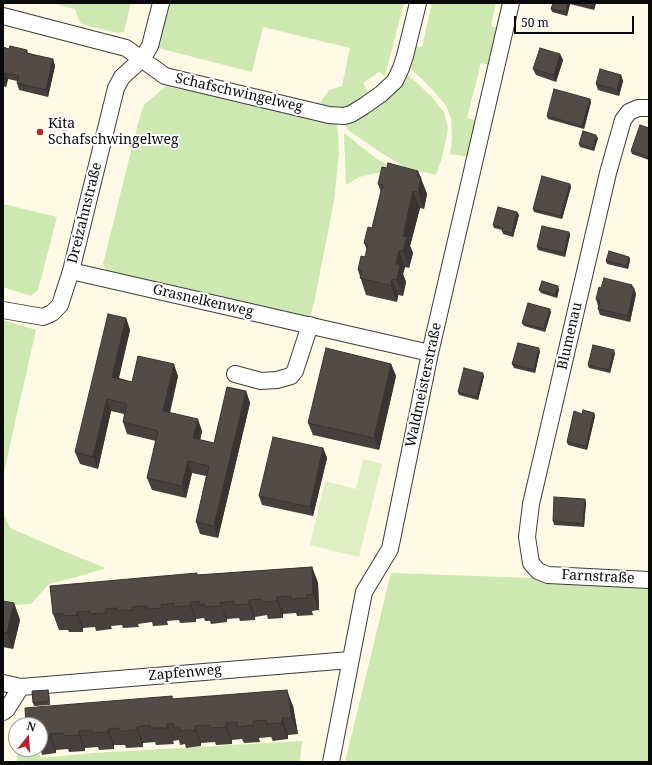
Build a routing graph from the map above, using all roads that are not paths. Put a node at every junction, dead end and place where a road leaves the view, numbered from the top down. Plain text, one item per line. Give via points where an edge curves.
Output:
1 (160, 3) edge
2 (418, 3) edge
3 (511, 3) edge
4 (3, 16) edge
5 (142, 59) junction
6 (649, 108) edge
7 (71, 271) junction
8 (3, 310) edge
9 (310, 325) junction
10 (430, 353) junction
11 (235, 374) dead end
12 (548, 575) joint
13 (649, 580) edge
14 (350, 660) junction
15 (3, 683) edge
16 (21, 687) junction
17 (3, 712) edge
18 (331, 762) edge

1 - 5 street, Dreizahnstraße via 150,46
2 - 5 street, Schafschwingelweg via 405,56 395,81 364,106 344,116 329,115 165,76
3 - 10 street, Waldmeisterstraße
4 - 5 street, Schafschwingelweg via 126,48
5 - 7 street, Dreizahnstraße via 122,77 116,88
6 - 12 street, Blumenau via 638,108 629,112 623,120 608,173 531,504 527,538 531,563 538,571
7 - 8 street via 60,305 48,315 39,317
7 - 9 street, Grasnelkenweg
9 - 10 street, Grasnelkenweg
9 - 11 street via 295,371 291,376 261,381
10 - 14 street, Waldmeisterstraße via 390,549 364,592
12 - 13 street, Farnstraße
14 - 16 street, Zapfenweg
14 - 18 street, Waldmeisterstraße
15 - 16 street, Zapfenweg
16 - 17 street

